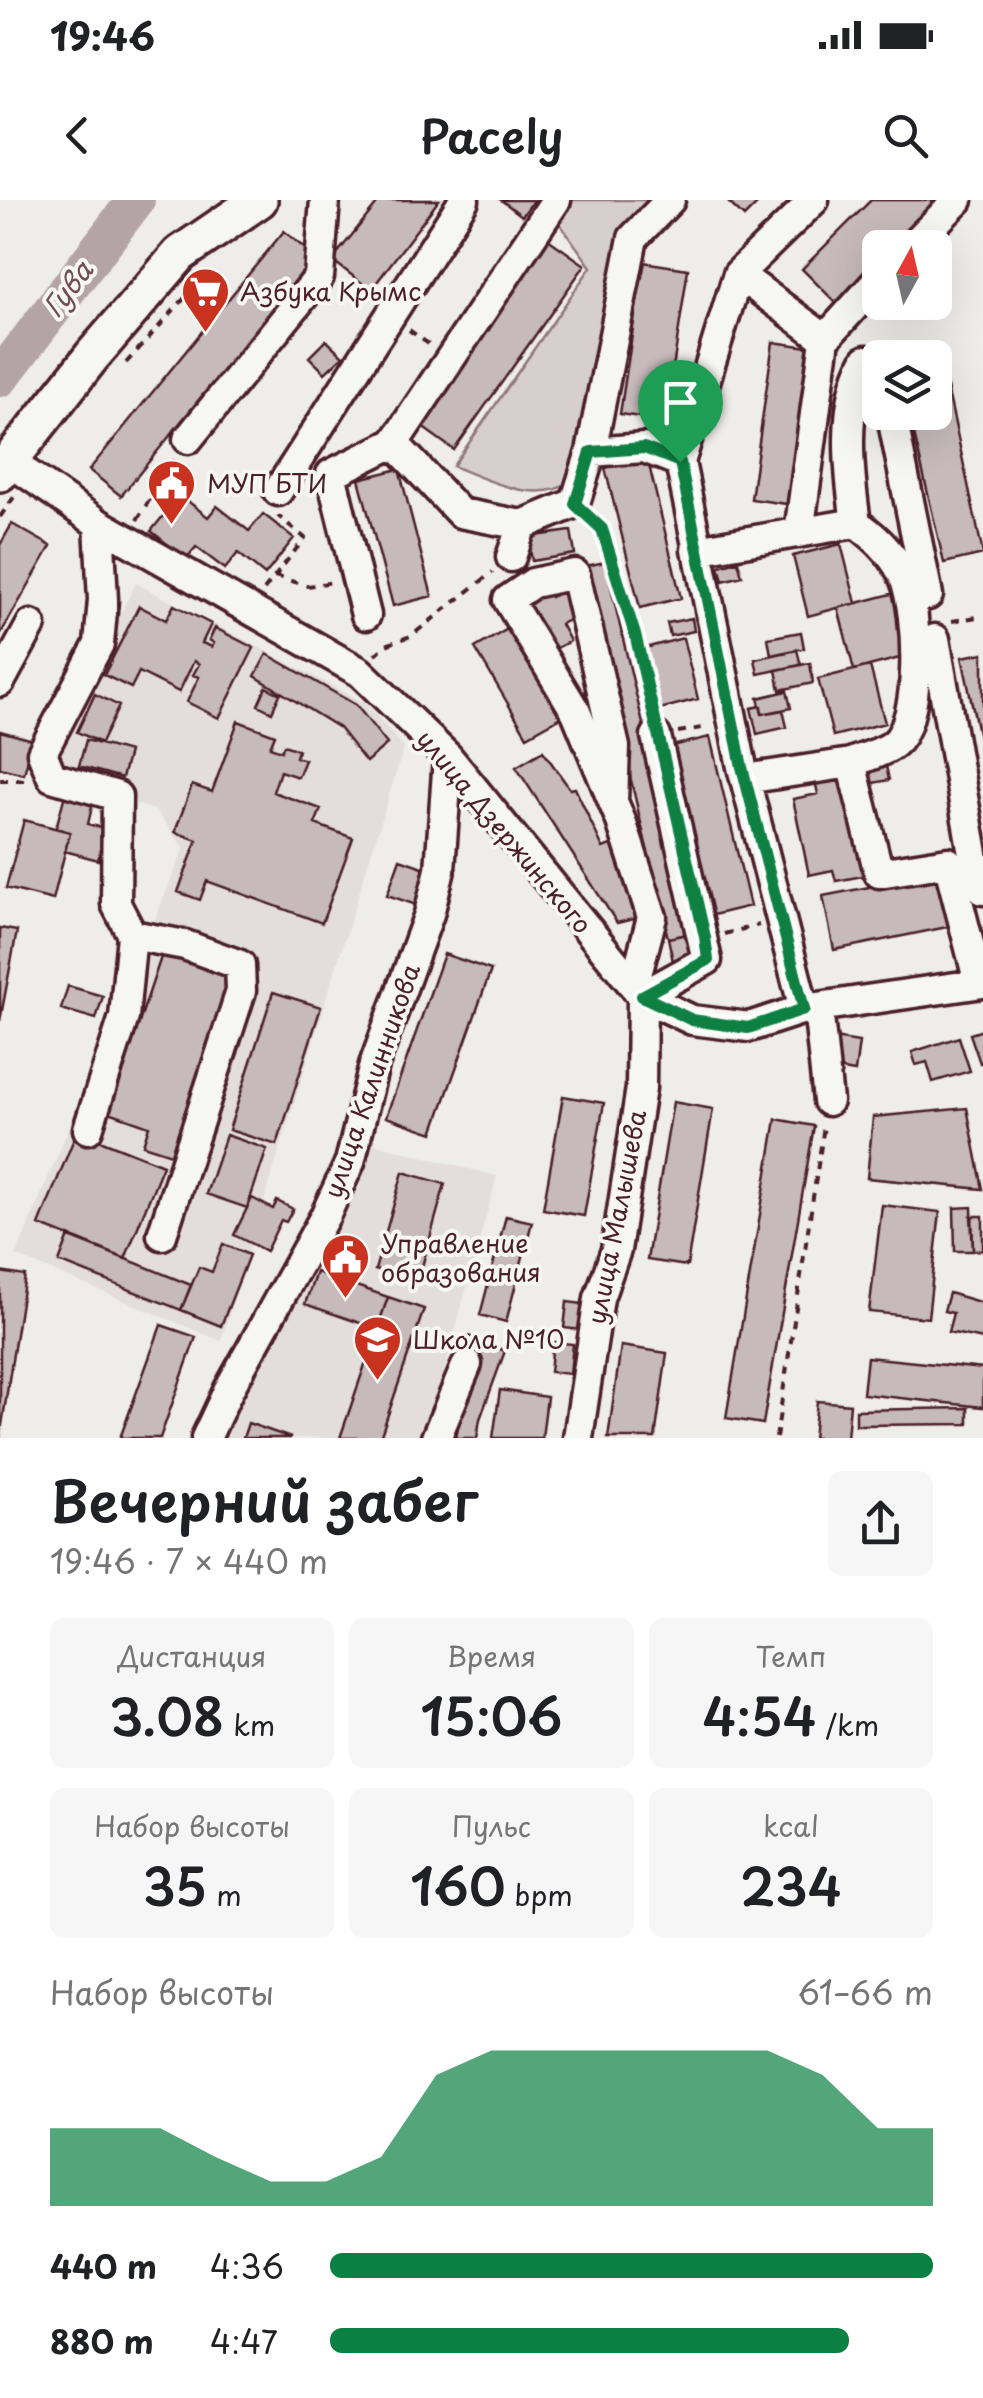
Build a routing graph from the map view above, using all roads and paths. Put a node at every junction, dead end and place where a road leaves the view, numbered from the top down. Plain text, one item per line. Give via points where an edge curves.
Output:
1 (259, 200) edge
2 (325, 200) edge
3 (464, 200) edge
4 (556, 200) edge
5 (670, 200) edge
6 (814, 200) edge
7 (958, 200) edge
8 (928, 230) edge
9 (216, 263) dead end
10 (738, 274) junction
11 (862, 298) edge
12 (825, 339) junction
13 (125, 364) dead end
14 (862, 367) edge
15 (895, 430) edge
16 (188, 439) joint
17 (394, 442) junction
18 (591, 452) junction
19 (680, 462) junction
20 (12, 470) edge
21 (278, 491) joint
22 (575, 504) junction
23 (0, 518) edge
24 (136, 521) dead end
25 (856, 523) junction
26 (99, 524) junction
27 (522, 525) junction
28 (800, 533) junction
29 (696, 550) junction
30 (511, 558) joint
31 (357, 578) junction
32 (928, 596) dead end
33 (366, 615) dead end
34 (983, 616) edge
35 (31, 625) dead end
36 (939, 631) joint
37 (364, 664) dead end
38 (0, 682) edge
39 (733, 722) junction
40 (656, 736) junction
41 (448, 757) junction
42 (851, 763) junction
43 (745, 778) junction
44 (613, 802) junction
45 (983, 890) edge
46 (781, 920) junction
47 (132, 936) junction
48 (705, 938) junction
49 (981, 983) edge
50 (638, 991) junction
51 (811, 1008) junction
52 (828, 1101) joint
53 (88, 1129) dead end
54 (162, 1234) dead end
55 (467, 1364) dead end
56 (206, 1438) edge
57 (436, 1438) edge
58 (578, 1438) edge
59 (776, 1438) edge

1 - 20 main road via 180,254
2 - 16 street via 318,277
3 - 21 street
4 - 17 street
5 - 18 street via 633,238
6 - 10 street
7 - 8 street
9 - 13 path
10 - 12 street
10 - 19 street
11 - 12 street
12 - 28 street
14 - 25 street via 847,461
15 - 32 street
16 - 24 path
17 - 27 street via 460,513
17 - 31 street via 331,474
18 - 19 street via 644,448
18 - 22 street
19 - 29 street
20 - 23 path
20 - 26 street, улица Дзержинского
21 - 31 path via 271,510 304,538 275,576 308,586
22 - 27 street
22 - 40 path via 602,529 636,638
25 - 28 street
25 - 42 street via 878,539 906,582 918,675 894,744
26 - 41 street, улица Дзержинского via 360,672
26 - 47 street via 99,644 42,753 52,778 117,796 116,904
27 - 30 street
28 - 29 street
29 - 39 street
30 - 37 path
31 - 33 street
34 - 36 path
35 - 38 street
36 - 45 street
39 - 40 path
39 - 43 street
40 - 48 street
41 - 50 street, улица Дзержинского
41 - 56 street, улица Калинникова via 440,870 374,1065 350,1162
42 - 43 street
42 - 49 street via 879,873 948,862
43 - 46 street
44 - 44 street, улица Малышева via 576,712 508,600 533,584 575,574 615,746
44 - 50 street, улица Малышева via 652,917
46 - 48 path
46 - 51 street
47 - 53 street via 124,1017
47 - 54 street via 240,964 241,990
48 - 50 street via 708,960
49 - 51 street, улица Дзержинского
50 - 51 street, улица Дзержинского via 692,1020 748,1028
50 - 58 street, улица Малышева via 641,1088
51 - 52 street
52 - 59 path
55 - 57 street

